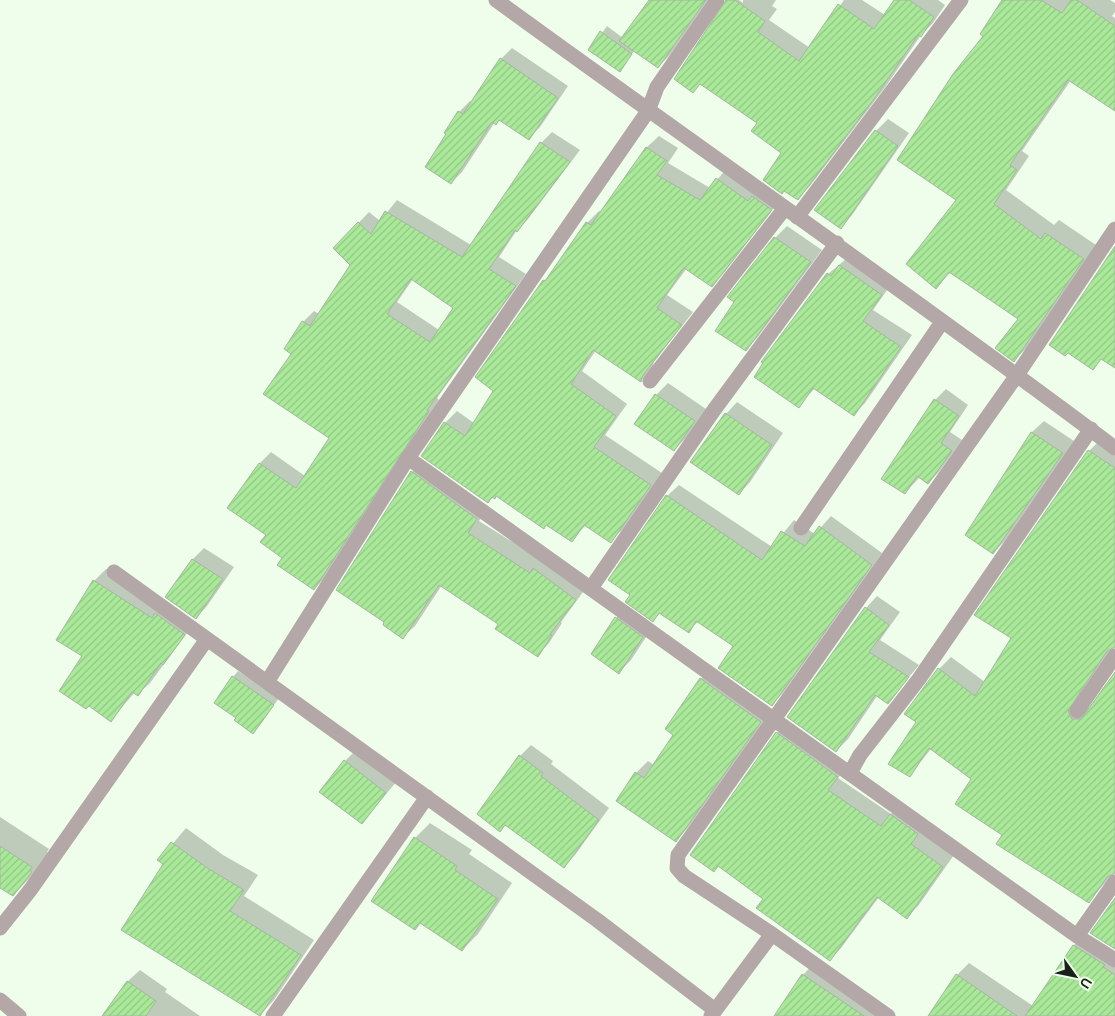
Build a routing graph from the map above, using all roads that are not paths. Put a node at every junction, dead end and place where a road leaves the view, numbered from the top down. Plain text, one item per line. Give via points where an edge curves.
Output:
1 (496, 0) edge
2 (717, 0) edge
3 (960, 0) edge
4 (648, 111) junction
5 (791, 213) junction
6 (1115, 229) edge
7 (837, 243) junction
8 (942, 322) junction
9 (1016, 375) junction
10 (650, 381) dead end
11 (1091, 430) junction
12 (1115, 448) edge
13 (408, 458) junction
14 (801, 528) dead end
15 (114, 572) dead end
16 (591, 588) junction
17 (206, 639) junction
18 (1115, 656) edge
19 (266, 682) junction
20 (1077, 712) dead end
21 (774, 720) junction
22 (850, 774) junction
23 (427, 797) junction
24 (1115, 882) edge
25 (0, 928) edge
26 (772, 934) junction
27 (1077, 936) junction
28 (1115, 960) edge
29 (0, 1000) edge
30 (713, 1013) edge
31 (19, 1016) edge
32 (273, 1016) edge
33 (888, 1016) edge

1 - 4 street
2 - 4 street via 657,87
3 - 5 street
4 - 5 street
4 - 13 street
5 - 7 street
5 - 10 street
6 - 9 street
7 - 8 street
7 - 16 street via 714,410
8 - 9 street
8 - 14 street
9 - 11 street
9 - 21 street
11 - 12 street
11 - 22 street
13 - 16 street
13 - 19 street
15 - 17 street
16 - 21 street
17 - 19 street
17 - 25 street via 31,889
18 - 20 street
19 - 23 street
21 - 22 street
21 - 26 street via 676,862 684,876
22 - 27 street
23 - 30 street via 597,920
23 - 32 street
24 - 27 street
26 - 30 street
26 - 33 street
27 - 28 street
29 - 31 street

